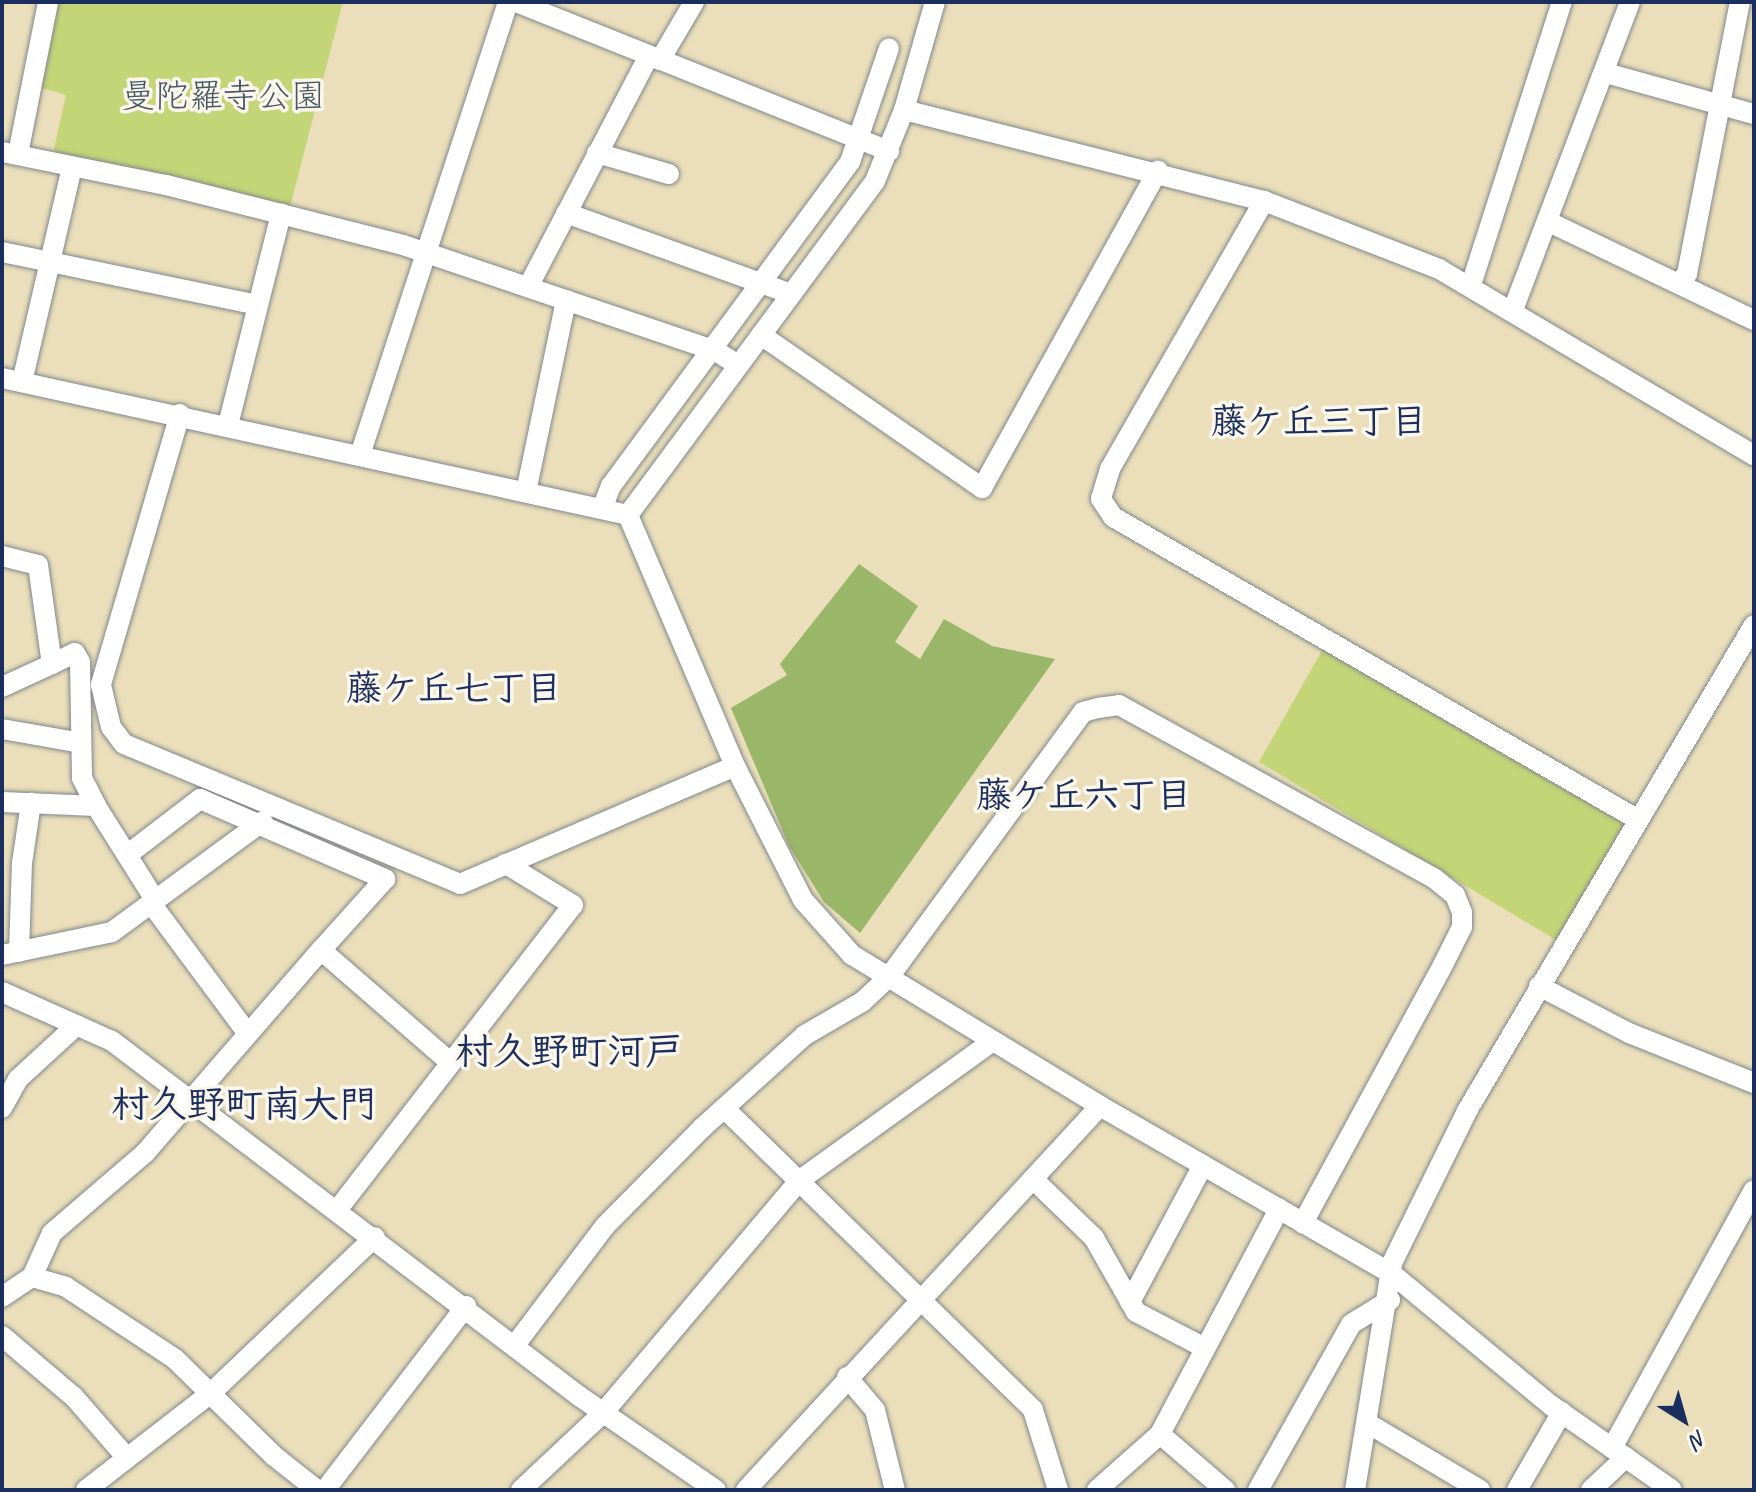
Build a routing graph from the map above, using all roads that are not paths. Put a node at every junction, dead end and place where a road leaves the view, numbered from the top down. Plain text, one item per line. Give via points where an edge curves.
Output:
1 (48, 2) edge
2 (508, 2) edge
3 (516, 2) edge
4 (694, 2) edge
5 (935, 2) edge
6 (1562, 2) edge
7 (1630, 2) edge
8 (1740, 2) edge
9 (889, 48) dead end
10 (655, 58) junction
11 (1606, 73) junction
12 (1719, 105) junction
13 (904, 110) junction
14 (1754, 114) edge
15 (873, 144) junction
16 (10, 153) edge
17 (597, 153) junction
18 (72, 167) junction
19 (1158, 171) junction
20 (669, 174) dead end
21 (1264, 201) junction
22 (566, 213) junction
23 (281, 214) junction
24 (1549, 222) junction
25 (2, 252) edge
26 (429, 253) junction
27 (54, 262) junction
28 (1679, 283) junction
29 (1471, 285) junction
30 (528, 287) junction
31 (775, 287) junction
32 (566, 300) junction
33 (257, 305) junction
34 (1513, 310) junction
35 (1754, 320) edge
36 (761, 335) junction
37 (724, 356) junction
38 (12, 380) edge
39 (180, 414) junction
40 (228, 425) junction
41 (360, 455) junction
42 (1754, 455) edge
43 (526, 492) junction
44 (602, 509) junction
45 (628, 515) junction
46 (2, 556) edge
47 (1754, 625) edge
48 (52, 664) junction
49 (2, 687) edge
50 (2, 729) edge
51 (81, 743) junction
52 (735, 766) junction
53 (2, 802) edge
54 (31, 803) junction
55 (96, 806) junction
56 (280, 808) junction
57 (1637, 819) junction
58 (258, 824) junction
59 (131, 852) dead end
60 (506, 864) junction
61 (153, 902) junction
62 (321, 950) junction
63 (10, 954) edge
64 (889, 977) junction
65 (1539, 986) junction
66 (2, 992) edge
67 (77, 1025) junction
68 (248, 1034) junction
69 (993, 1041) junction
70 (451, 1063) junction
71 (1754, 1083) edge
72 (191, 1099) junction
73 (1100, 1106) junction
74 (2, 1108) edge
75 (724, 1108) junction
76 (1203, 1165) junction
77 (1033, 1179) junction
78 (800, 1180) junction
79 (1754, 1190) edge
80 (338, 1209) junction
81 (1279, 1209) junction
82 (1303, 1223) junction
83 (375, 1237) junction
84 (1391, 1273) junction
85 (32, 1277) junction
86 (2, 1297) edge
87 (922, 1297) junction
88 (1390, 1300) junction
89 (1130, 1302) junction
90 (466, 1306) junction
91 (2, 1336) edge
92 (515, 1345) junction
93 (1205, 1348) junction
94 (847, 1377) junction
95 (211, 1393) junction
96 (1562, 1412) junction
97 (603, 1413) junction
98 (1369, 1424) junction
99 (1160, 1434) junction
100 (1619, 1452) junction
101 (127, 1458) junction
102 (86, 1490) edge
103 (317, 1490) edge
104 (325, 1490) edge
105 (521, 1490) edge
106 (716, 1490) edge
107 (746, 1490) edge
108 (895, 1490) edge
109 (1058, 1490) edge
110 (1097, 1490) edge
111 (1225, 1490) edge
112 (1258, 1490) edge
113 (1355, 1490) edge
114 (1480, 1490) edge
115 (1517, 1490) edge
116 (1591, 1490) edge
117 (1672, 1490) edge

1 - 16 street
2 - 26 street
3 - 10 street
4 - 10 street
5 - 13 street
6 - 29 street
7 - 11 street
8 - 12 street
9 - 15 street
10 - 15 street
10 - 17 street
11 - 12 street
11 - 24 street
12 - 14 street
12 - 28 street via 1687,274
13 - 15 street
13 - 19 street
15 - 31 street via 833,188
15 - 31 street via 858,208
16 - 18 street
17 - 20 street
17 - 22 street
18 - 23 street
18 - 27 street
19 - 21 street
19 - 36 street via 982,488
21 - 29 street
21 - 57 street via 1110,469 1101,499 1113,517
22 - 30 street
22 - 31 street
23 - 26 street
23 - 33 street
24 - 28 street
24 - 34 street
25 - 27 street
26 - 30 street
26 - 41 street
27 - 33 street
27 - 38 street
28 - 35 street
29 - 34 street
30 - 32 street
31 - 36 street
31 - 37 street
32 - 37 street
32 - 43 street
33 - 40 street
34 - 42 street
36 - 37 street
37 - 44 street via 611,486
37 - 45 street
38 - 39 street
39 - 40 street
39 - 56 street via 101,685 104,705 124,744
40 - 41 street
41 - 43 street
43 - 44 street
44 - 45 street
45 - 52 street
46 - 48 street via 38,565
47 - 57 street
48 - 49 street
48 - 51 street via 75,653 80,662
50 - 51 street
51 - 55 street via 82,778
52 - 60 street
52 - 64 street via 803,900 852,955
53 - 54 street
54 - 55 street
54 - 63 street
55 - 61 street
56 - 58 street
56 - 60 street via 460,884
57 - 65 street
58 - 59 street via 200,799
58 - 61 street
58 - 62 street via 385,879
60 - 70 street via 573,905
61 - 63 street via 112,932
61 - 68 street
62 - 68 street
62 - 70 street
64 - 69 street
64 - 75 street via 862,1002 805,1035
64 - 82 street via 1083,712 1098,708 1119,705 1435,879 1455,895 1462,927
65 - 71 street via 1629,1033
65 - 84 street via 1467,1111
66 - 67 street
67 - 72 street via 112,1041
67 - 74 street via 18,1079
68 - 72 street
69 - 73 street
69 - 78 street
70 - 80 street
72 - 80 street
72 - 85 street via 145,1153 52,1233
73 - 76 street
73 - 77 street
75 - 78 street
75 - 92 street via 605,1226
76 - 81 street
76 - 89 street
77 - 87 street
77 - 89 street via 1094,1238
78 - 87 street
78 - 97 street
79 - 100 street
80 - 83 street
81 - 82 street
81 - 93 street
82 - 84 street
83 - 90 street
83 - 95 street
84 - 88 street
84 - 96 street
85 - 86 street
85 - 95 street via 66,1287 175,1359
87 - 94 street
87 - 109 street via 1033,1410
88 - 98 street
88 - 112 street via 1351,1324
89 - 93 street via 1136,1312
90 - 92 street
90 - 104 street
91 - 101 street via 74,1397
92 - 97 street
93 - 99 street
94 - 107 street
94 - 108 street via 875,1410
95 - 101 street
95 - 103 street
96 - 100 street
96 - 115 street
97 - 105 street
97 - 106 street
98 - 113 street
98 - 114 street
99 - 110 street
99 - 111 street
100 - 116 street
100 - 117 street
101 - 102 street

